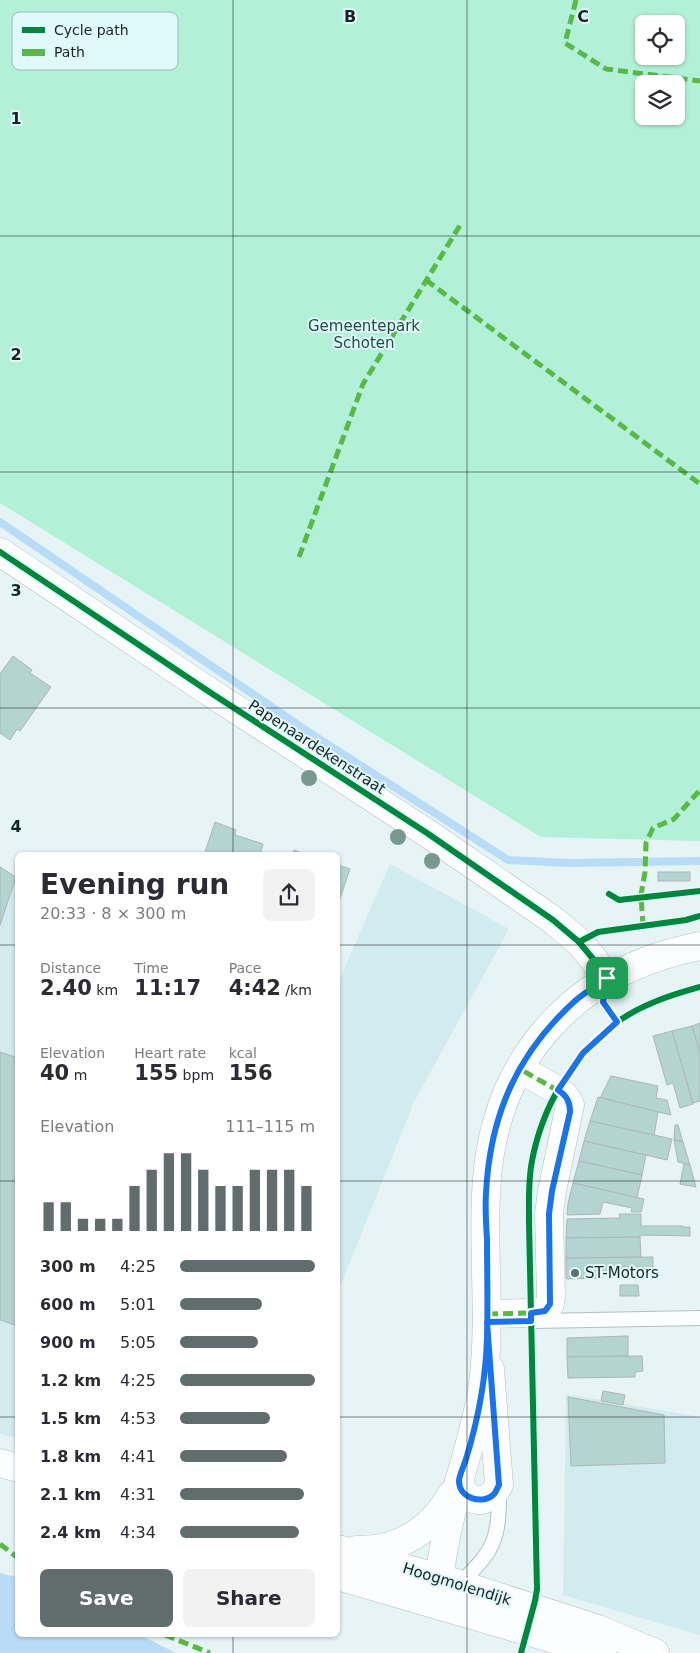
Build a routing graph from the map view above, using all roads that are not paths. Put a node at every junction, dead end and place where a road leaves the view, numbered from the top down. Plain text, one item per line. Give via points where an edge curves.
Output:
1 (0, 552) edge
2 (700, 946) edge
3 (607, 978) junction
4 (520, 1069) junction
5 (700, 1318) edge
6 (487, 1325) junction
7 (0, 1463) edge
8 (15, 1467) edge
9 (459, 1481) junction
10 (499, 1485) junction
11 (340, 1558) edge
12 (340, 1558) edge
13 (445, 1589) junction
14 (602, 1653) edge
15 (655, 1653) edge

1 - 3 street, Papenaardekenstraat via 547,915 579,942
2 - 3 street via 648,960
3 - 4 street via 577,999 548,1027
4 - 6 street via 502,1105 490,1150 486,1194
4 - 6 street via 562,1093 570,1105 549,1214 550,1304 545,1311
5 - 6 lane
6 - 9 street via 483,1385
6 - 10 street
7 - 8 street
9 - 10 street via 461,1490 476,1500 494,1494
9 - 11 street via 442,1511 423,1529 400,1542
9 - 13 street via 444,1542
10 - 13 lane via 497,1533 490,1551 476,1568
12 - 13 street, Hoogmolendijk
13 - 14 street, Hoogmolendijk
13 - 15 street, Hoogmolendijk via 598,1629

